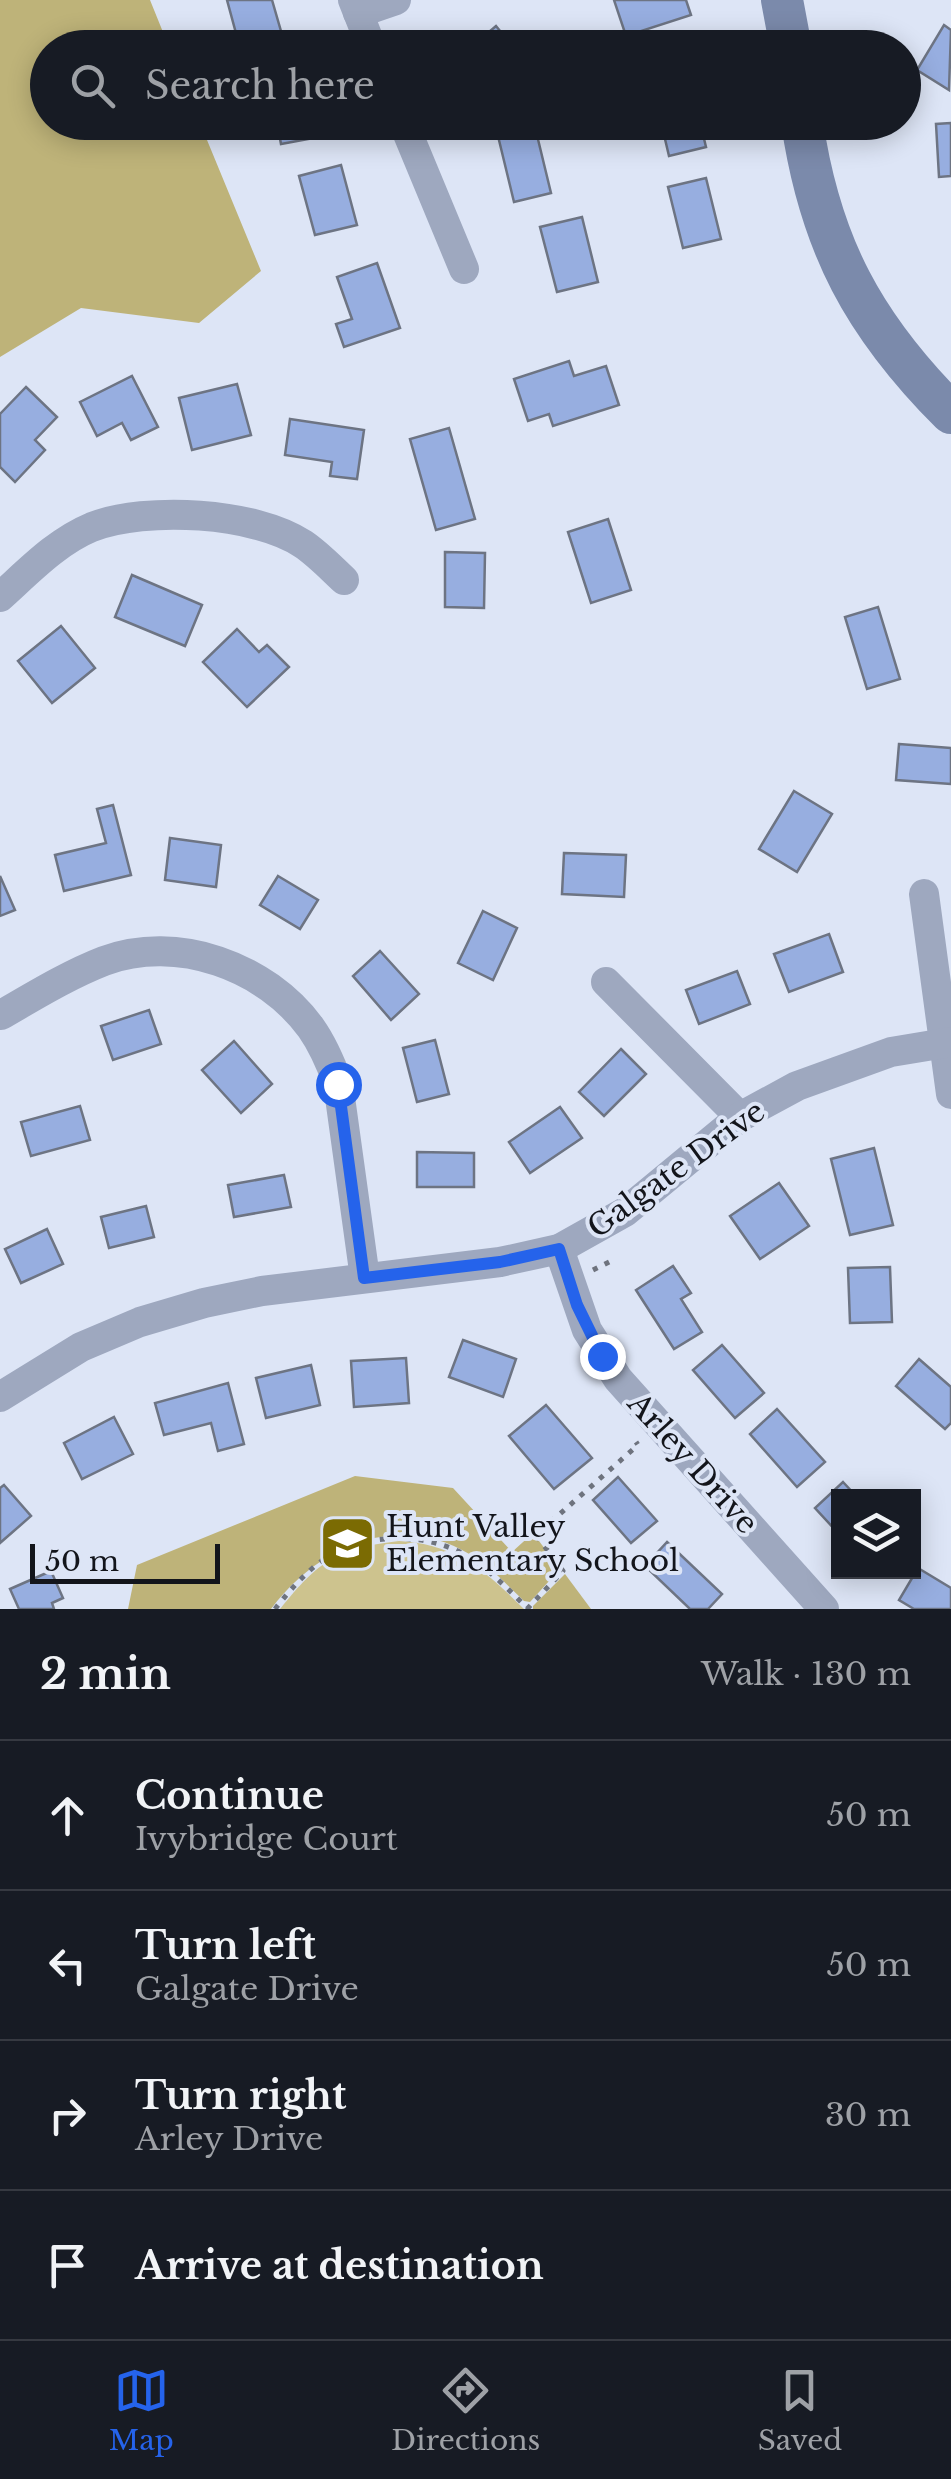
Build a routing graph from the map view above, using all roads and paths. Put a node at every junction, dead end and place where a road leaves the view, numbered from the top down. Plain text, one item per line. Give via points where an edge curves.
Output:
1 (396, 0) edge
2 (782, 0) edge
3 (355, 6) edge
4 (365, 30) edge
5 (788, 30) edge
6 (410, 140) edge
7 (804, 140) edge
8 (464, 269) dead end
9 (951, 413) edge
10 (344, 580) dead end
11 (0, 596) edge
12 (924, 894) dead end
13 (606, 982) dead end
14 (1, 1014) edge
15 (948, 1042) edge
16 (951, 1094) edge
17 (740, 1116) junction
18 (559, 1249) junction
19 (613, 1260) dead end
20 (364, 1278) junction
21 (570, 1282) junction
22 (0, 1397) edge
23 (625, 1430) dead end
24 (276, 1609) edge
25 (528, 1609) edge
26 (824, 1609) edge

1 - 3 street
2 - 5 main road
3 - 4 street
6 - 8 street
7 - 9 main road via 832,248 875,326
10 - 11 street via 302,543 272,530 150,514 90,528 53,548
12 - 15 street
13 - 17 street
14 - 20 street via 106,960 137,953 210,958 259,980 310,1028 338,1084
15 - 16 street
15 - 17 street, Galgate Drive via 852,1064
17 - 18 street, Galgate Drive via 626,1212
18 - 20 street, Galgate Drive
18 - 21 street, Arley Drive
19 - 21 path
20 - 22 street, Galgate Drive via 242,1295 140,1322
21 - 26 street, Arley Drive via 587,1330 618,1379
23 - 25 path via 638,1445 536,1535 564,1572
24 - 25 path via 309,1572 342,1549 416,1538 469,1556

